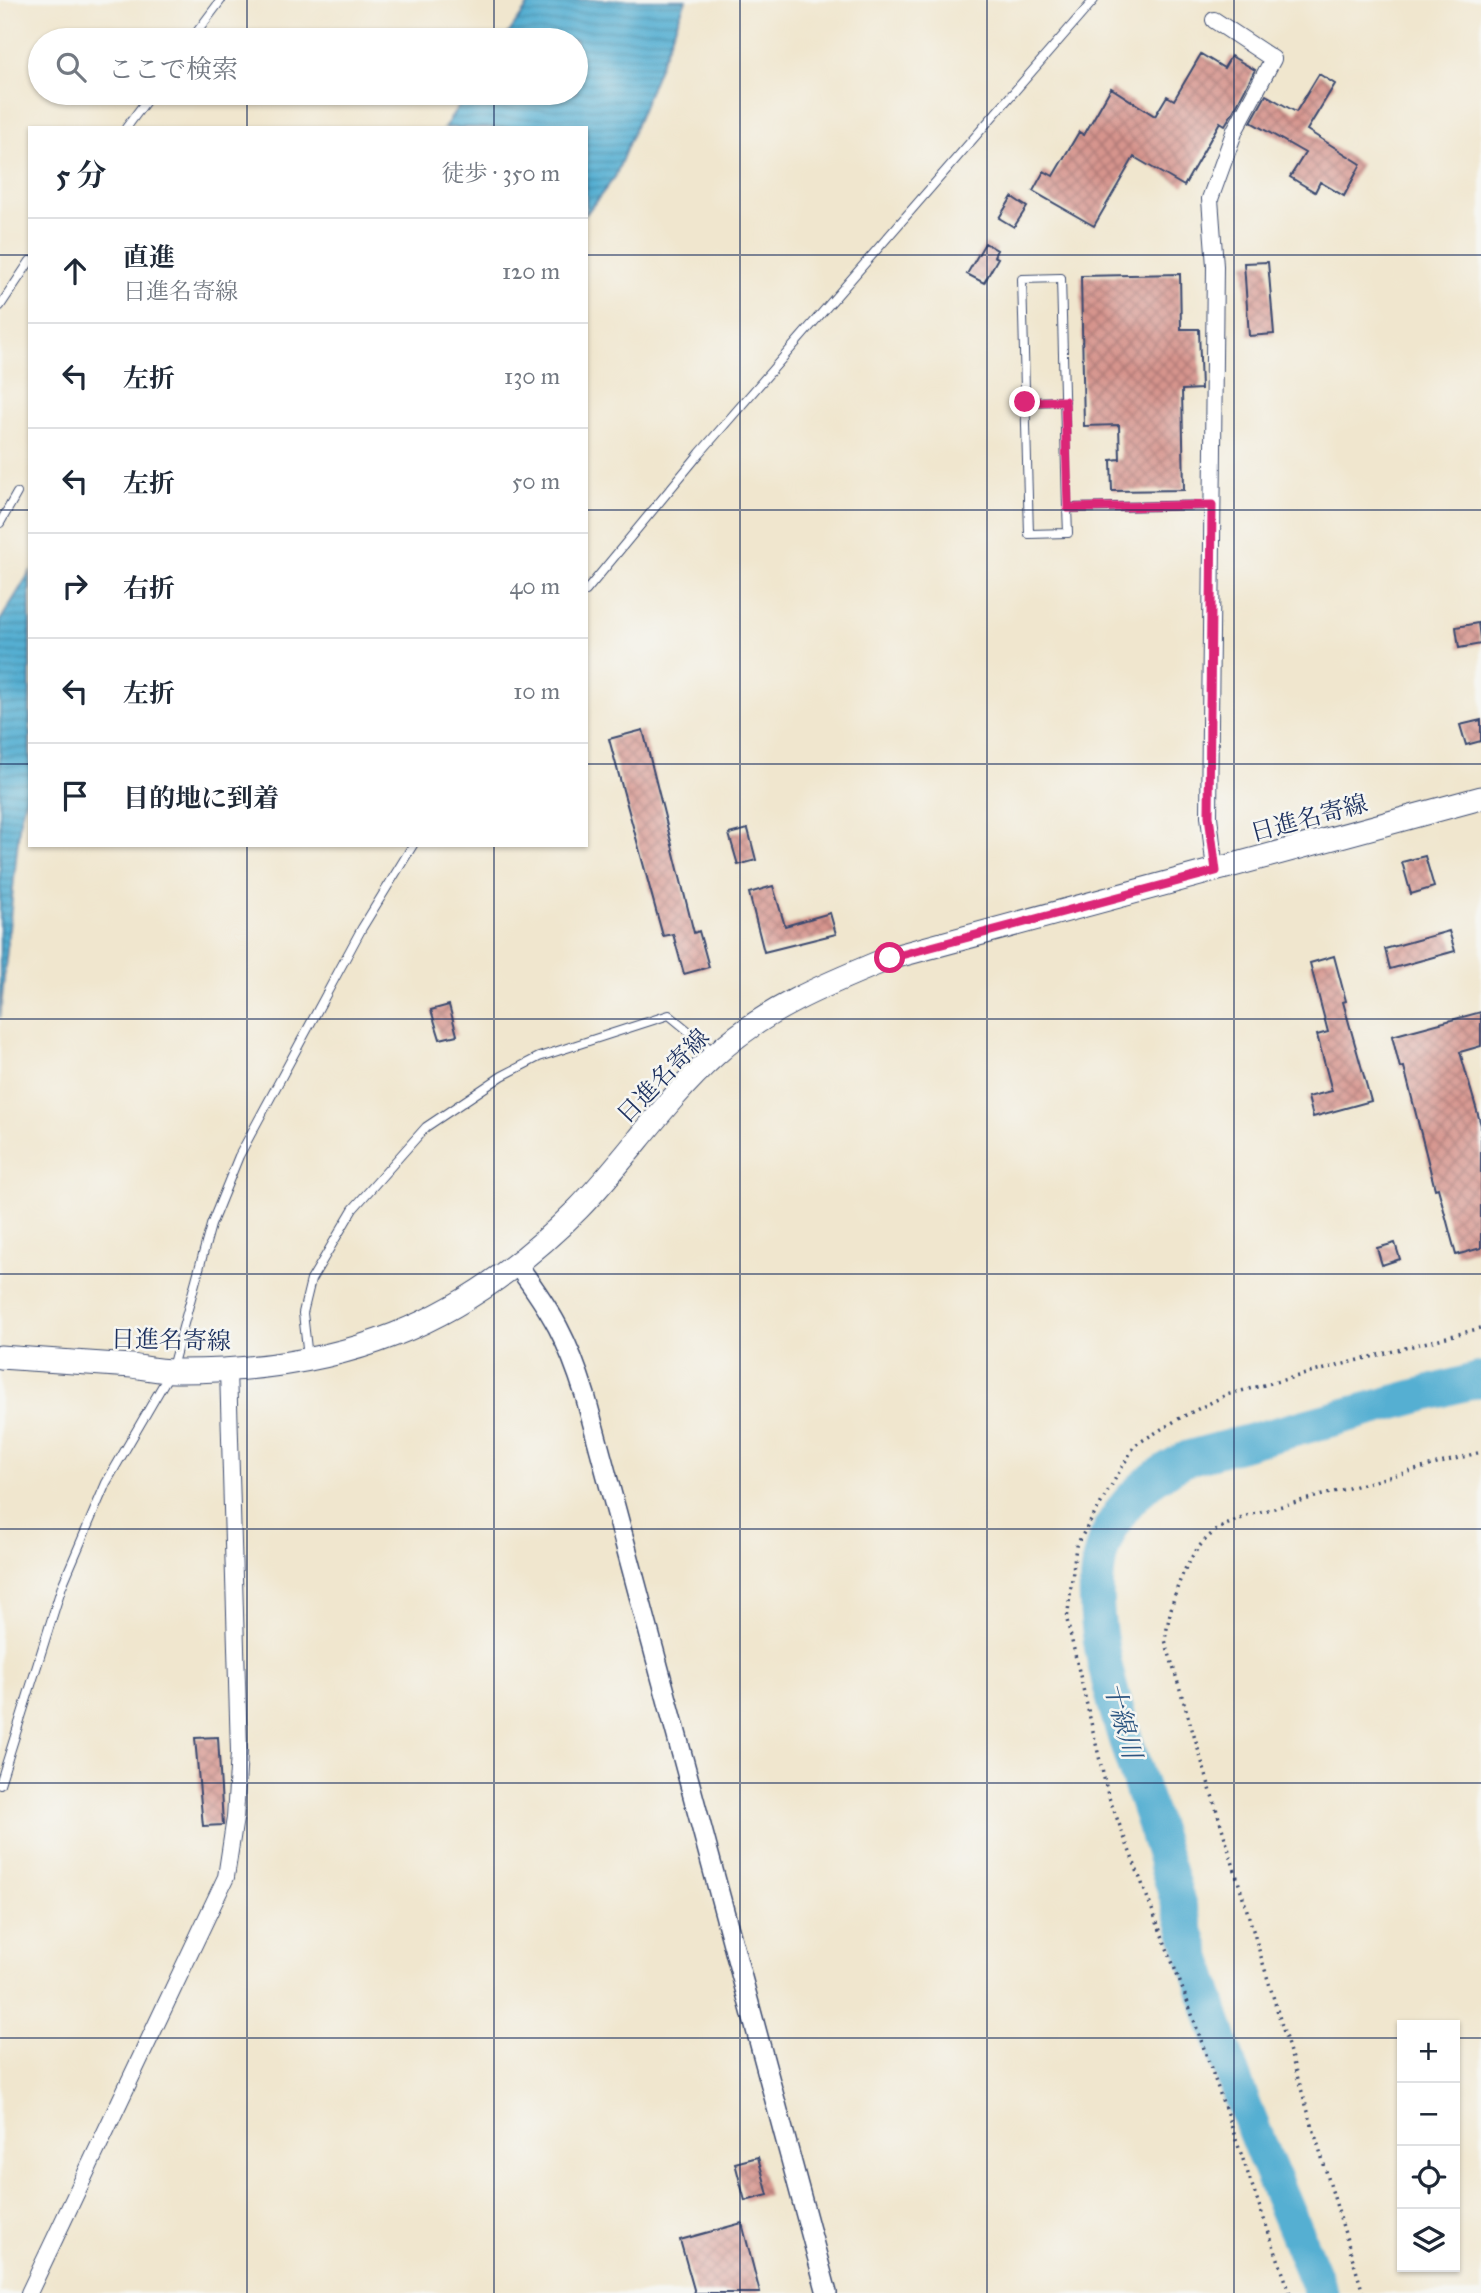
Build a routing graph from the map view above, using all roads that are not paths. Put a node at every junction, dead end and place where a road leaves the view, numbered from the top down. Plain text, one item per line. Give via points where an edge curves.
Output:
1 (221, 0) edge
2 (1094, 0) edge
3 (1214, 20) dead end
4 (200, 28) edge
5 (143, 105) edge
6 (127, 126) edge
7 (28, 264) edge
8 (0, 306) edge
9 (1065, 401) junction
10 (1025, 402) junction
11 (17, 493) dead end
12 (1212, 505) junction
13 (1068, 508) junction
14 (0, 523) edge
15 (588, 589) edge
16 (1481, 798) edge
17 (411, 847) edge
18 (1216, 871) junction
19 (716, 1054) junction
20 (518, 1266) junction
21 (0, 1357) edge
22 (308, 1361) junction
23 (228, 1369) junction
24 (172, 1371) junction
25 (0, 1784) edge
26 (29, 2293) edge
27 (827, 2293) edge

1 - 4 lane
2 - 15 lane via 699,453
3 - 12 street via 1273,60 1235,130 1210,199 1215,266
5 - 6 lane
7 - 8 lane
9 - 10 lane
9 - 10 lane via 1061,278 1022,279
9 - 13 lane
10 - 13 lane via 1028,534 1068,533
11 - 14 lane
12 - 13 lane
12 - 18 street via 1209,816
16 - 18 main road, 日進名寄線
17 - 24 lane via 239,1156 211,1225
18 - 19 main road, 日進名寄線 via 890,958 768,1015
19 - 20 main road, 日進名寄線 via 579,1208
19 - 22 lane via 669,1015 539,1057 426,1127 353,1209 310,1280 303,1313
20 - 22 main road, 日進名寄線 via 417,1327
20 - 27 street via 571,1348
21 - 24 main road, 日進名寄線
22 - 23 main road, 日進名寄線
23 - 24 main road, 日進名寄線
23 - 26 street via 239,1752 226,1877
24 - 25 lane via 106,1483 62,1586

